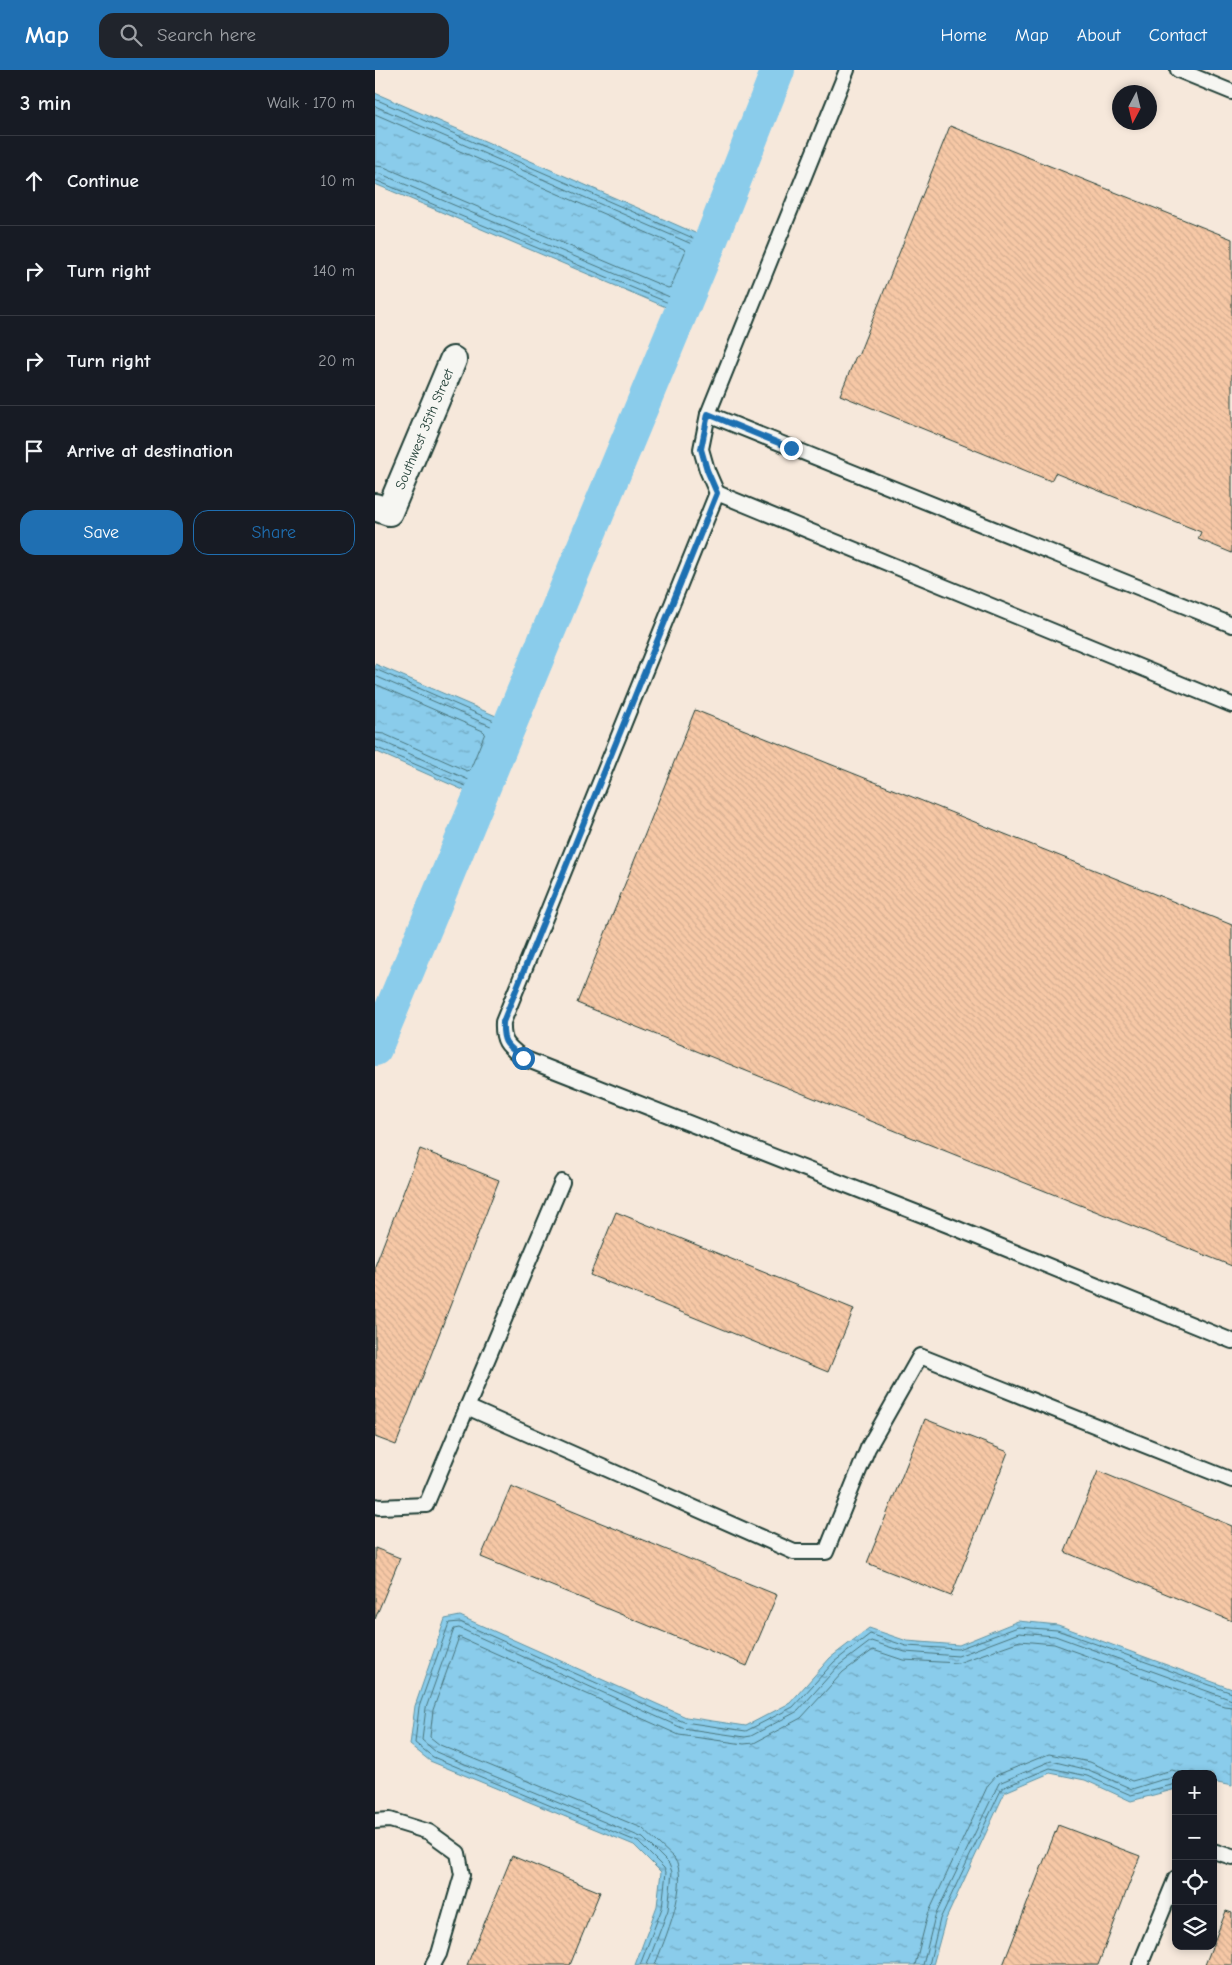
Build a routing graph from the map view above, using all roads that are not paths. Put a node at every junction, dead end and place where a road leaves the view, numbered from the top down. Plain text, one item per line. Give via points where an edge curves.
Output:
1 (847, 70) edge
2 (1179, 70) edge
3 (1231, 87) edge
4 (453, 360) dead end
5 (708, 414) junction
6 (717, 493) junction
7 (375, 507) edge
8 (1232, 625) edge
9 (1232, 704) edge
10 (562, 1182) dead end
11 (1232, 1341) edge
12 (467, 1407) junction
13 (1232, 1480) edge
14 (375, 1506) edge
15 (375, 1821) edge
16 (1217, 1852) edge
17 (1232, 1857) edge
18 (1172, 1888) edge
19 (433, 1965) edge
20 (1140, 1965) edge

1 - 5 lane
2 - 3 lane
4 - 7 street, Southwest 35th Street via 389,512
5 - 6 lane via 701,449
5 - 8 lane
6 - 9 lane
6 - 11 lane via 503,1022 507,1045 523,1058
10 - 12 lane
12 - 13 lane via 794,1552 826,1552 868,1448 920,1356
12 - 14 lane via 426,1505
15 - 19 lane via 390,1820 429,1832 458,1852 462,1875
16 - 17 lane
18 - 20 lane

